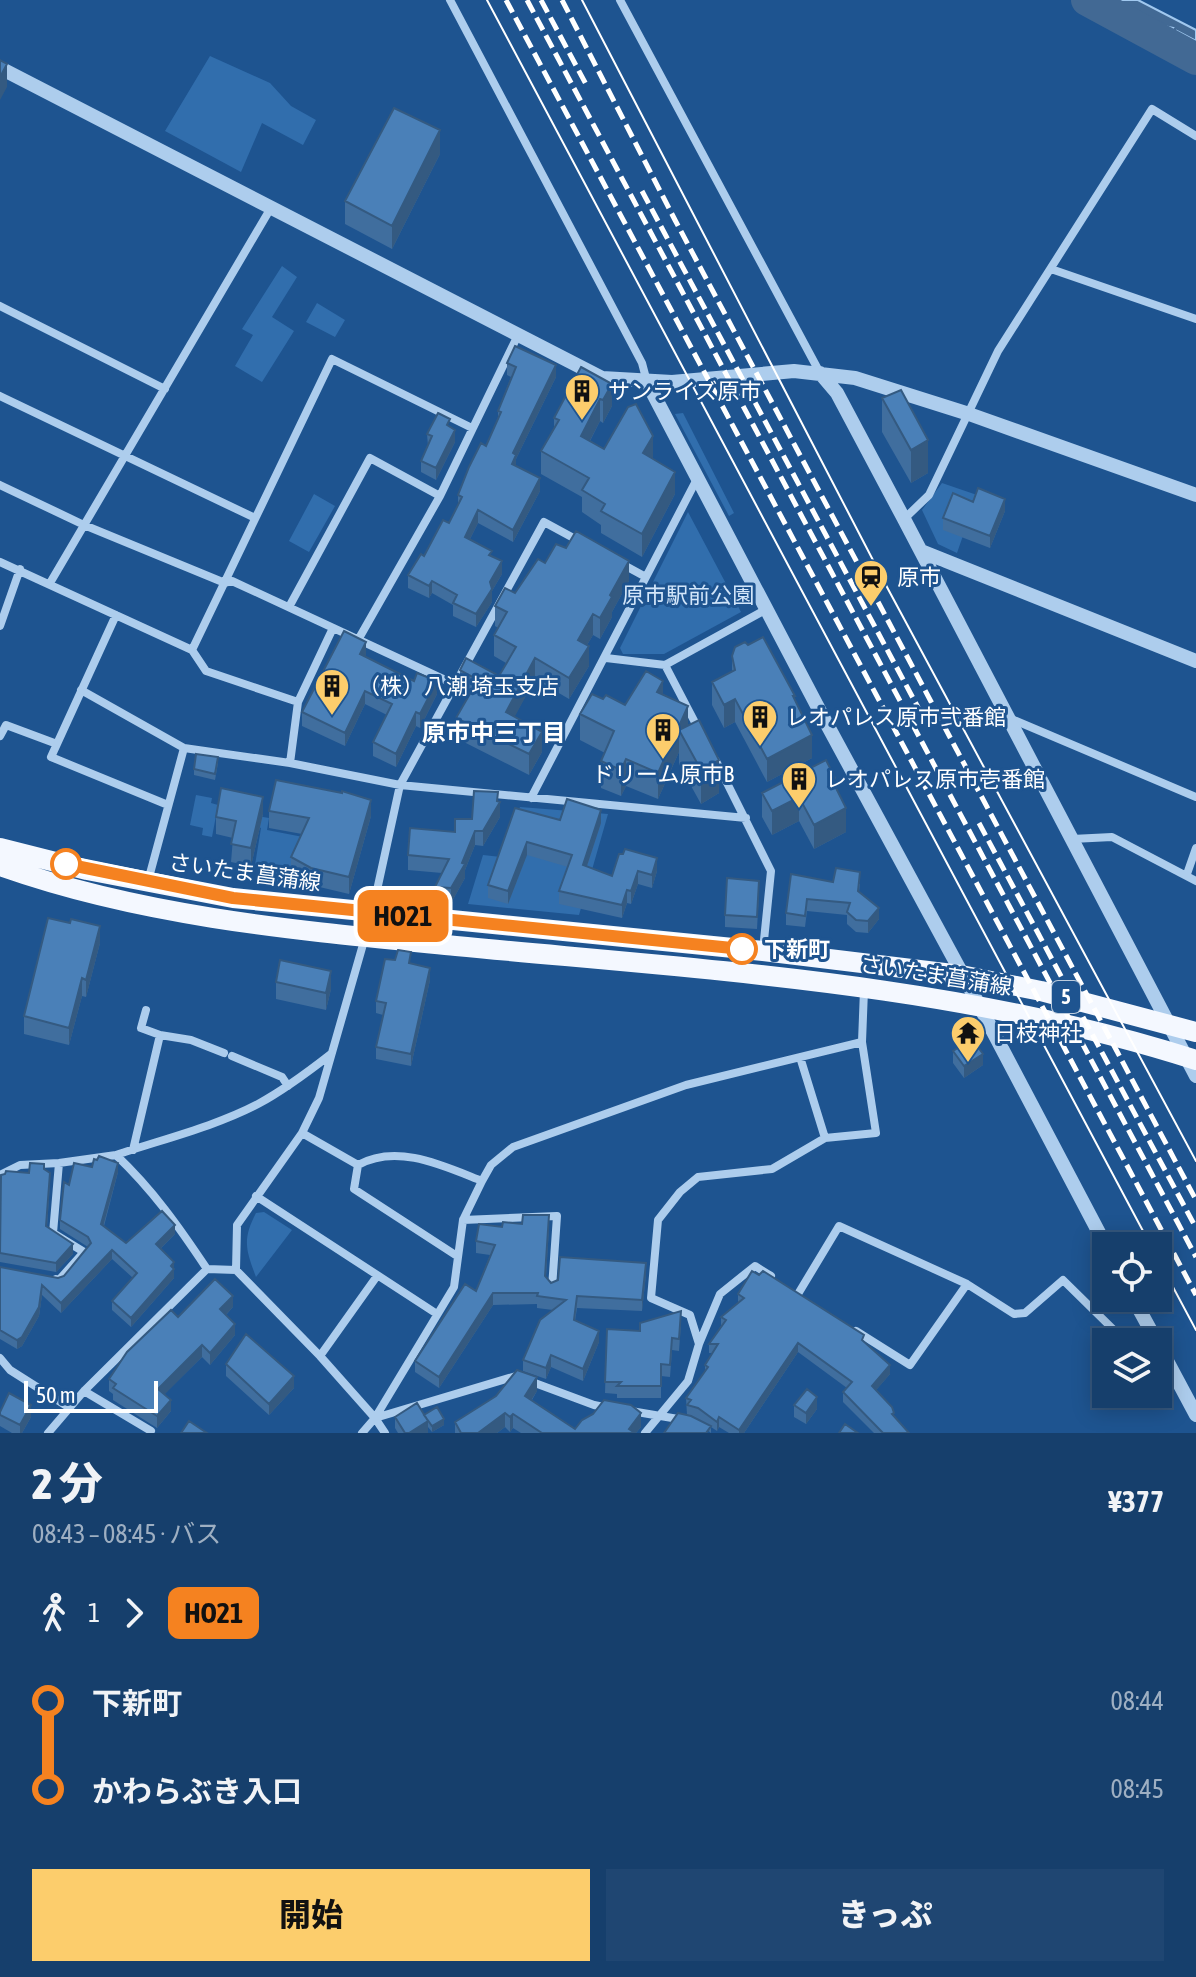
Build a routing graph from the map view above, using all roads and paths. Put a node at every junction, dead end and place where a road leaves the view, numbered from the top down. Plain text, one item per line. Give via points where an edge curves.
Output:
1 (450, 0) edge
2 (620, 0) edge
3 (0, 68) edge
4 (1196, 136) edge
5 (272, 206) junction
6 (1051, 269) junction
7 (0, 306) edge
8 (1196, 319) edge
9 (518, 335) junction
10 (820, 373) junction
11 (647, 382) junction
12 (165, 389) junction
13 (0, 396) edge
14 (969, 414) junction
15 (472, 428) junction
16 (124, 457) junction
17 (698, 477) junction
18 (0, 485) edge
19 (1196, 495) edge
20 (440, 496) junction
21 (255, 518) junction
22 (904, 519) junction
23 (84, 525) junction
24 (594, 549) edge
25 (921, 551) junction
26 (607, 556) edge
27 (0, 562) edge
28 (20, 569) junction
29 (644, 576) junction
30 (50, 583) junction
31 (225, 583) junction
32 (289, 607) junction
33 (767, 609) junction
34 (116, 615) junction
35 (0, 626) edge
36 (333, 628) junction
37 (358, 640) junction
38 (192, 650) junction
39 (606, 658) junction
40 (1196, 661) edge
41 (665, 665) junction
42 (456, 685) junction
43 (81, 690) junction
44 (298, 702) junction
45 (1008, 718) junction
46 (702, 735) edge
47 (0, 736) edge
48 (57, 744) junction
49 (184, 748) junction
50 (709, 748) edge
51 (290, 763) junction
52 (400, 785) junction
53 (1196, 797) edge
54 (531, 798) junction
55 (168, 805) junction
56 (746, 818) junction
57 (1072, 839) junction
58 (0, 848) edge
59 (1196, 848) edge
60 (0, 866) edge
61 (1187, 874) junction
62 (1196, 881) edge
63 (147, 882) junction
64 (372, 913) junction
65 (365, 937) junction
66 (763, 951) junction
67 (961, 975) junction
68 (864, 986) junction
69 (979, 1005) junction
70 (146, 1010) dead end
71 (1170, 1025) junction
72 (1196, 1032) edge
73 (160, 1035) junction
74 (862, 1042) junction
75 (332, 1054) junction
76 (800, 1057) junction
77 (1191, 1058) edge
78 (1196, 1076) edge
79 (288, 1086) junction
80 (302, 1133) junction
81 (825, 1138) junction
82 (133, 1150) junction
83 (116, 1155) junction
84 (59, 1163) junction
85 (358, 1165) junction
86 (0, 1175) edge
87 (482, 1181) junction
88 (256, 1196) junction
89 (463, 1220) junction
90 (1099, 1232) edge
91 (457, 1256) junction
92 (554, 1259) junction
93 (568, 1260) edge
94 (640, 1264) edge
95 (654, 1265) junction
96 (207, 1269) junction
97 (236, 1270) junction
98 (377, 1276) junction
99 (44, 1277) edge
100 (776, 1280) edge
101 (967, 1284) junction
102 (787, 1287) edge
103 (552, 1288) edge
104 (798, 1294) junction
105 (810, 1301) edge
106 (1140, 1312) edge
107 (437, 1314) junction
108 (847, 1325) edge
109 (1112, 1328) edge
110 (1149, 1328) edge
111 (699, 1344) junction
112 (320, 1356) junction
113 (0, 1358) edge
114 (1172, 1371) edge
115 (84, 1391) junction
116 (70, 1408) junction
117 (661, 1415) junction
118 (1196, 1415) edge
119 (375, 1418) junction
120 (694, 1423) edge
121 (151, 1431) dead end
122 (48, 1433) edge
123 (362, 1433) edge
124 (385, 1433) edge
125 (645, 1433) edge

1 - 11 street via 642,363
2 - 10 street
3 - 5 street
4 - 6 street via 1152,109
5 - 9 street
5 - 12 street
6 - 8 street
6 - 14 street via 998,351
7 - 12 street
9 - 11 street via 602,378
9 - 15 street
10 - 11 street
10 - 14 street via 855,378
10 - 22 street via 837,393
11 - 17 street
12 - 16 street
13 - 16 street
14 - 19 street
14 - 22 street via 929,495
15 - 20 street
15 - 21 street via 332,359
16 - 21 street
16 - 23 street
17 - 29 street
17 - 33 street
18 - 23 street
20 - 32 street via 370,458
20 - 37 street
21 - 31 street
22 - 25 street
23 - 30 street
23 - 31 street
24 - 42 street via 544,522
25 - 40 street
25 - 45 street
26 - 29 street
27 - 28 street
28 - 30 street
28 - 35 street
29 - 39 street
30 - 34 street
31 - 32 street via 232,581
31 - 38 street
32 - 36 street
33 - 41 street
33 - 67 street
34 - 38 street
34 - 43 street
36 - 37 street
36 - 44 street
37 - 42 street
38 - 44 street via 206,671
39 - 41 street
39 - 54 street
41 - 46 street
42 - 52 street
43 - 48 street
43 - 49 street
44 - 51 street
45 - 53 street
45 - 57 street
47 - 48 street via 6,725
48 - 55 street via 51,757
49 - 51 street
49 - 55 street
50 - 56 street
51 - 52 street
52 - 54 street
52 - 64 street
54 - 56 street
55 - 63 street
56 - 66 street via 771,871
57 - 61 street via 1112,837
57 - 71 street
58 - 63 main road, さいたま菖蒲線 / 5
59 - 61 street
60 - 65 main road, さいたま菖蒲線 / 5 via 142,905
61 - 62 street
63 - 64 main road, さいたま菖蒲線 / 5 via 233,898
64 - 65 street
64 - 66 main road, さいたま菖蒲線 / 5
65 - 68 main road, さいたま菖蒲線 / 5
65 - 75 street
66 - 67 main road, さいたま菖蒲線 / 5
67 - 69 street
67 - 71 main road, さいたま菖蒲線 / 5
68 - 69 main road, さいたま菖蒲線 / 5
68 - 74 street
69 - 77 main road, さいたま菖蒲線 / 5
69 - 90 street
70 - 73 street via 141,1028
71 - 72 main road, さいたま菖蒲線 / 5
71 - 77 street
73 - 79 street via 228,1054 282,1077
73 - 82 street
74 - 76 street
74 - 81 street via 876,1133
75 - 79 street
75 - 80 street
76 - 81 street
76 - 87 street via 686,1085 513,1147 491,1165
77 - 78 street
79 - 82 street via 221,1120
80 - 85 street
80 - 88 street
81 - 95 street via 772,1169 698,1177 658,1220
82 - 83 street
83 - 84 street
83 - 96 street via 168,1210
84 - 86 street via 20,1165
84 - 99 street via 53,1233 84,1252 59,1280
85 - 87 street via 373,1156 422,1158
85 - 91 street via 354,1189
87 - 89 street
88 - 97 street via 237,1225
88 - 98 street
89 - 91 street
89 - 92 street via 557,1216
91 - 107 street via 454,1287
92 - 93 street
92 - 103 street
94 - 95 street
95 - 111 street via 651,1298 690,1315
96 - 97 street
96 - 115 street
97 - 112 street
98 - 107 street
98 - 112 street
100 - 111 street via 755,1266 720,1294
101 - 104 street via 839,1226
101 - 108 street via 910,1365
101 - 109 street via 1014,1314 1025,1313 1063,1280
102 - 104 street
104 - 105 street
106 - 110 street
107 - 119 street
111 - 117 street via 688,1381
112 - 119 street
113 - 116 street
114 - 118 street
115 - 116 street
115 - 121 street
116 - 122 street
117 - 119 street via 594,1405 516,1376
117 - 120 street
117 - 125 street
119 - 123 street
119 - 124 street

